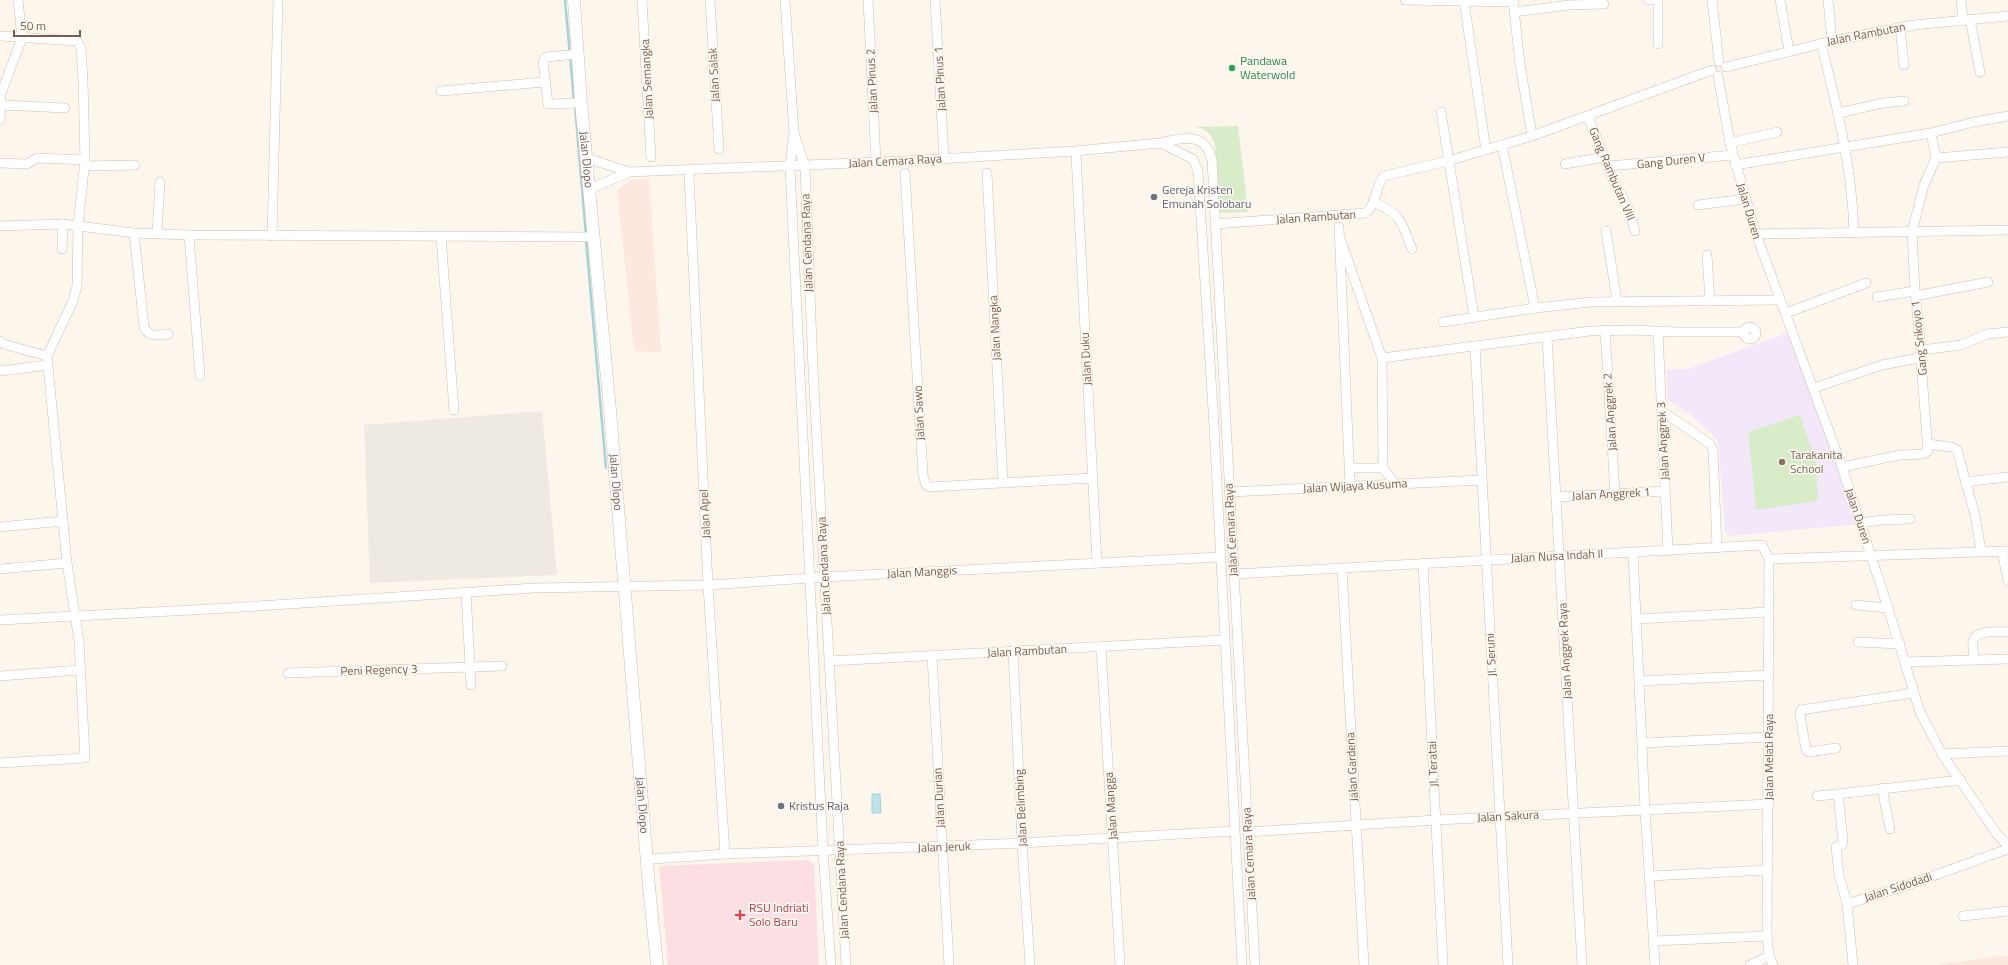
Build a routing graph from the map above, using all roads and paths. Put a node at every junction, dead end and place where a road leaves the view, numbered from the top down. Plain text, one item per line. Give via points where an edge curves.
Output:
1 (18, 0) edge
2 (278, 0) edge
3 (574, 0) edge
4 (642, 0) edge
5 (710, 0) edge
6 (786, 0) edge
7 (868, 0) edge
8 (935, 0) edge
9 (1405, 0) edge
10 (1658, 0) edge
11 (1712, 0) edge
12 (1780, 0) edge
13 (1828, 0) edge
14 (1961, 0) edge
15 (1464, 1) junction
16 (1592, 2) edge
17 (1604, 4) dead end
18 (1513, 5) edge
19 (2008, 16) edge
20 (1966, 19) junction
21 (1900, 27) junction
22 (0, 36) edge
23 (22, 38) junction
24 (1832, 41) junction
25 (1821, 43) junction
26 (1658, 44) dead end
27 (1789, 51) junction
28 (573, 55) junction
29 (1723, 65) junction
30 (1904, 65) dead end
31 (1980, 72) dead end
32 (1715, 73) junction
33 (544, 82) junction
34 (441, 91) dead end
35 (1, 94) edge
36 (1904, 101) dead end
37 (576, 104) junction
38 (2, 106) junction
39 (65, 108) dead end
40 (1441, 112) dead end
41 (1839, 113) junction
42 (2008, 116) edge
43 (1588, 117) junction
44 (0, 120) edge
45 (1777, 132) dead end
46 (794, 133) junction
47 (1931, 133) junction
48 (1532, 136) junction
49 (1160, 143) junction
50 (1730, 143) junction
51 (1502, 145) junction
52 (1846, 147) junction
53 (718, 150) dead end
54 (1486, 150) junction
55 (2008, 152) edge
56 (1076, 155) dead end
57 (1733, 155) junction
58 (651, 157) dead end
59 (1604, 157) junction
60 (587, 158) junction
61 (944, 158) junction
62 (1936, 158) junction
63 (1448, 161) junction
64 (876, 162) junction
65 (0, 163) edge
66 (85, 163) junction
67 (1565, 164) dead end
68 (135, 165) dead end
69 (1736, 165) junction
70 (804, 166) junction
71 (1608, 166) junction
72 (790, 167) junction
73 (629, 172) junction
74 (905, 173) dead end
75 (987, 173) dead end
76 (689, 174) dead end
77 (160, 182) dead end
78 (590, 189) junction
79 (1746, 199) junction
80 (1373, 202) junction
81 (1698, 205) dead end
82 (1201, 212) junction
83 (1214, 212) junction
84 (63, 224) junction
85 (1215, 224) junction
86 (0, 226) edge
87 (78, 226) junction
88 (1339, 227) dead end
89 (2008, 230) edge
90 (1606, 231) dead end
91 (1636, 231) dead end
92 (1912, 232) junction
93 (134, 233) junction
94 (1854, 233) junction
95 (157, 234) junction
96 (1756, 234) junction
97 (189, 235) junction
98 (272, 236) junction
99 (441, 237) junction
100 (589, 237) junction
101 (1340, 241) junction
102 (62, 249) dead end
103 (1412, 249) dead end
104 (1707, 255) dead end
105 (1988, 282) dead end
106 (1866, 284) dead end
107 (1915, 294) junction
108 (1877, 297) dead end
109 (1780, 300) junction
110 (1617, 301) junction
111 (1710, 301) junction
112 (1535, 308) junction
113 (1786, 313) junction
114 (1474, 317) junction
115 (1443, 322) dead end
116 (1605, 330) junction
117 (1658, 332) junction
118 (1744, 332) dead end
119 (2008, 332) edge
120 (168, 334) dead end
121 (1547, 337) junction
122 (0, 341) edge
123 (1474, 346) junction
124 (1920, 354) junction
125 (1382, 358) junction
126 (47, 360) junction
127 (813, 369) junction
128 (800, 370) junction
129 (0, 371) edge
130 (200, 376) dead end
131 (1814, 388) junction
132 (454, 410) dead end
133 (1662, 411) junction
134 (1214, 426) junction
135 (1226, 426) junction
136 (1928, 444) junction
137 (1842, 467) junction
138 (1350, 468) junction
139 (1383, 468) junction
140 (2008, 477) edge
141 (1092, 478) junction
142 (1482, 480) junction
143 (1965, 482) junction
144 (1003, 483) junction
145 (1395, 484) junction
146 (1350, 486) junction
147 (1665, 491) junction
148 (1229, 492) junction
149 (1615, 494) junction
150 (1556, 497) junction
151 (1910, 519) dead end
152 (63, 521) junction
153 (1861, 523) junction
154 (0, 527) edge
155 (1717, 548) junction
156 (1668, 551) junction
157 (1981, 551) junction
158 (2005, 551) edge
159 (1633, 553) junction
160 (1560, 556) junction
161 (1872, 556) junction
162 (1220, 557) junction
163 (1769, 558) junction
164 (1486, 560) junction
165 (67, 563) junction
166 (1097, 563) junction
167 (1423, 563) junction
168 (0, 569) edge
169 (1342, 569) junction
170 (1234, 574) junction
171 (824, 577) junction
172 (810, 578) junction
173 (2008, 581) edge
174 (625, 585) junction
175 (708, 585) junction
176 (466, 592) junction
177 (1856, 605) dead end
178 (1888, 608) junction
179 (1769, 612) junction
180 (75, 617) junction
181 (1636, 619) junction
182 (0, 620) edge
183 (2008, 632) edge
184 (1224, 640) junction
185 (1858, 642) dead end
186 (1900, 644) junction
187 (1101, 647) junction
188 (1013, 651) junction
189 (932, 656) junction
190 (2008, 659) edge
191 (1974, 660) junction
192 (829, 661) junction
193 (1905, 662) junction
194 (502, 666) dead end
195 (470, 667) junction
196 (80, 670) junction
197 (288, 673) dead end
198 (1769, 675) junction
199 (0, 676) edge
200 (1640, 681) junction
201 (471, 685) dead end
202 (1240, 685) junction
203 (1227, 686) junction
204 (1913, 692) junction
205 (1769, 737) junction
206 (1643, 743) junction
207 (1836, 748) dead end
208 (2008, 751) edge
209 (1942, 754) junction
210 (0, 763) edge
211 (1961, 780) junction
212 (1882, 788) junction
213 (1838, 794) junction
214 (1817, 796) dead end
215 (1769, 804) junction
216 (1645, 810) junction
217 (1573, 813) junction
218 (1500, 817) junction
219 (1436, 820) junction
220 (1355, 824) junction
221 (1890, 829) dead end
222 (1234, 831) junction
223 (1248, 832) junction
224 (1113, 838) junction
225 (1022, 843) junction
226 (2008, 846) edge
227 (942, 847) junction
228 (840, 850) junction
229 (2008, 850) edge
230 (823, 851) junction
231 (725, 854) junction
232 (653, 859) dead end
233 (1768, 870) junction
234 (1650, 876) junction
235 (1847, 904) junction
236 (2008, 911) edge
237 (1963, 916) dead end
238 (1767, 936) junction
239 (1654, 941) junction
240 (1769, 956) junction
241 (657, 965) edge
242 (830, 965) edge
243 (846, 965) edge
244 (948, 965) edge
245 (1030, 965) edge
246 (1120, 965) edge
247 (1242, 965) edge
248 (1255, 965) edge
249 (1364, 965) edge
250 (1443, 965) edge
251 (1508, 965) edge
252 (1582, 965) edge
253 (1655, 965) edge
254 (1750, 965) edge
255 (1774, 965) edge
256 (1853, 965) edge

1 - 23 street
2 - 98 street
3 - 28 street, Jalan Dlopo
4 - 58 street, Jalan Semangka
5 - 53 street, Jalan Salak
6 - 46 street, Jalan Cendana Raya
7 - 64 street, Jalan Pinus 2
8 - 61 street, Jalan Pinus 1
9 - 15 street
10 - 26 street
11 - 29 street
12 - 27 street
13 - 24 street
14 - 20 street
15 - 18 street
15 - 54 street
16 - 17 street
16 - 18 street via 1569,5
18 - 48 street
19 - 20 street, Jalan Rambutan
20 - 21 street, Jalan Rambutan
20 - 31 street
21 - 24 street, Jalan Rambutan
21 - 30 street
22 - 23 street
23 - 35 street
23 - 66 street via 72,40 79,43 83,81
24 - 25 street, Jalan Rambutan
25 - 27 street, Jalan Rambutan
25 - 41 street
27 - 29 street, Jalan Rambutan
28 - 33 street via 544,58
28 - 37 street, Jalan Dlopo
29 - 32 street via 1714,65
29 - 32 street via 1725,74
32 - 43 street, Jalan Rambutan
32 - 50 street, Jalan Duren
33 - 34 street
33 - 37 street via 548,104
35 - 38 street
36 - 41 street
37 - 60 street, Jalan Dlopo
38 - 39 street
38 - 44 street
40 - 63 street
41 - 52 street
42 - 47 street
43 - 48 street, Jalan Rambutan
43 - 59 street, Gang Rambutan VIII
45 - 50 street
46 - 70 street, Jalan Cendana Raya
46 - 72 street, Jalan Cendana Raya
47 - 52 street
47 - 62 street
48 - 51 street, Jalan Rambutan
49 - 61 street, Jalan Cemara Raya via 1076,151
49 - 82 street, Jalan Cemara Raya via 1190,157 1196,164
49 - 83 street, Jalan Cemara Raya via 1191,138 1201,141 1208,149 1212,160
50 - 57 street, Jalan Duren
51 - 54 street, Jalan Rambutan
51 - 112 street
52 - 69 street
52 - 94 street
54 - 63 street, Jalan Rambutan
55 - 62 street
56 - 141 street, Jalan Duku
57 - 69 street, Jalan Duren
57 - 71 street, Gang Duren V
59 - 67 street
59 - 71 street, Gang Rambutan VIII
60 - 73 street
60 - 78 street, Jalan Dlopo
61 - 64 street, Jalan Cemara Raya
62 - 92 street, Gang Srikoyo 1 via 1924,185
63 - 80 street, Jalan Rambutan via 1384,176
63 - 114 street
64 - 70 street, Jalan Cemara Raya
65 - 66 street via 27,164 37,158
66 - 68 street
66 - 87 street
69 - 79 street, Jalan Duren
70 - 72 street, Jalan Cemara Raya
70 - 127 street, Jalan Cendana Raya
71 - 91 street, Gang Rambutan VIII
72 - 73 street, Jalan Cemara Raya
72 - 128 street, Jalan Cendana Raya
73 - 78 street
74 - 144 street, Jalan Sawo via 924,481 930,487
75 - 144 street, Jalan Nangka
76 - 175 street, Jalan Apel
77 - 95 street
78 - 100 street, Jalan Dlopo
79 - 81 street
79 - 96 street, Jalan Duren
80 - 85 street, Jalan Rambutan via 1370,210 1363,213
80 - 103 street via 1387,208 1399,218
82 - 83 street
82 - 134 street, Jalan Cemara Raya
83 - 85 street, Jalan Cemara Raya
84 - 86 street
84 - 87 street
84 - 102 street
85 - 135 street, Jalan Cemara Raya
87 - 93 street
87 - 126 street via 78,273 73,301
88 - 101 street
89 - 92 street
90 - 110 street
92 - 94 street
92 - 107 street, Gang Srikoyo 1
93 - 95 street
93 - 120 street via 144,327 150,335
94 - 96 street
95 - 97 street
96 - 109 street, Jalan Duren
97 - 98 street
97 - 130 street
98 - 99 street
99 - 100 street
99 - 132 street
100 - 174 street, Jalan Dlopo
101 - 125 street
101 - 138 street
104 - 111 street
105 - 107 street
106 - 113 street
107 - 108 street
107 - 124 street, Gang Srikoyo 1
109 - 111 street
109 - 113 street, Jalan Duren
110 - 111 street
110 - 112 street
112 - 114 street
113 - 131 street, Jalan Duren
114 - 115 street
116 - 117 street
116 - 121 street
116 - 149 street, Jalan Anggrek 2
117 - 118 street
117 - 133 street, Jalan Anggrek 3
119 - 124 street via 1987,334 1961,345
121 - 123 street
121 - 150 street, Jalan Anggrek Raya
122 - 126 street
123 - 125 street
123 - 142 street, Jl. Seruni
124 - 131 street
124 - 136 street, Gang Srikoyo 1
125 - 139 street
126 - 129 street
126 - 152 street
127 - 128 street
127 - 171 street, Jalan Cendana Raya
128 - 172 street, Jalan Cendana Raya
131 - 137 street, Jalan Duren
133 - 147 street, Jalan Anggrek 3
133 - 155 street via 1710,444 1713,450
134 - 135 street
134 - 162 street, Jalan Cemara Raya
135 - 148 street, Jalan Cemara Raya
136 - 137 street via 1928,451 1924,454 1900,455
136 - 143 street via 1957,450
137 - 153 street, Jalan Duren
138 - 139 street
138 - 146 street
139 - 145 street
140 - 143 street
141 - 144 street, Jalan Sawo
141 - 166 street, Jalan Duku
142 - 145 street, Jalan Wijaya Kusuma
142 - 164 street, Jl. Seruni
143 - 157 street via 1975,515
145 - 146 street, Jalan Wijaya Kusuma
146 - 148 street, Jalan Wijaya Kusuma
147 - 149 street, Jalan Anggrek 1
147 - 156 street, Jalan Anggrek 3
148 - 170 street, Jalan Cemara Raya
149 - 150 street, Jalan Anggrek 1
150 - 160 street, Jalan Anggrek Raya
151 - 153 street
152 - 154 street
152 - 165 street
153 - 161 street, Jalan Duren
155 - 156 street, Jalan Nusa Indah II
155 - 163 street, Jalan Nusa Indah II via 1762,545
156 - 159 street, Jalan Nusa Indah II
157 - 158 street
157 - 161 street
158 - 173 street
159 - 160 street, Jalan Nusa Indah II
159 - 181 street
160 - 164 street, Jalan Nusa Indah II
160 - 217 street, Jalan Anggrek Raya
161 - 163 street
161 - 178 street, Jalan Duren
162 - 166 street, Jalan Manggis
162 - 184 street, Jalan Cemara Raya
163 - 179 street, Jalan Melati Raya
164 - 167 street, Jalan Nusa Indah II
164 - 218 street, Jl. Seruni
165 - 168 street
165 - 180 street
166 - 171 street, Jalan Manggis
167 - 169 street, Jalan Nusa Indah II
167 - 219 street, Jl. Teratai
169 - 170 street, Jalan Nusa Indah II
169 - 220 street, Jalan Gardena
170 - 202 street, Jalan Cemara Raya
171 - 172 street, Jalan Manggis
171 - 192 street, Jalan Cendana Raya
172 - 175 street, Jalan Manggis
172 - 230 street, Jalan Cendana Raya
174 - 175 street, Jalan Manggis
174 - 176 street, Jalan Manggis
174 - 241 street, Jalan Dlopo
175 - 231 street, Jalan Apel
176 - 180 street, Jalan Manggis
176 - 195 street
177 - 178 street
178 - 186 street, Jalan Duren
179 - 181 street
179 - 198 street, Jalan Melati Raya
180 - 182 street, Jalan Manggis
180 - 196 street
181 - 200 street
183 - 191 street via 1980,633 1976,636 1973,640
184 - 187 street, Jalan Rambutan
184 - 203 street, Jalan Cemara Raya
185 - 186 street
186 - 193 street, Jalan Duren
187 - 188 street, Jalan Rambutan
187 - 224 street, Jalan Mangga
188 - 189 street, Jalan Rambutan
188 - 225 street, Jalan Belimbing
189 - 192 street, Jalan Rambutan
189 - 227 street, Jalan Durian
190 - 191 street
191 - 193 street
192 - 228 street, Jalan Cendana Raya
193 - 204 street, Jalan Duren
194 - 195 street, Peni Regency 3
195 - 197 street, Peni Regency 3
195 - 201 street
196 - 199 street
196 - 210 street via 85,758
198 - 200 street
198 - 205 street, Jalan Melati Raya
200 - 206 street
202 - 203 street
202 - 223 street, Jalan Cemara Raya
203 - 222 street, Jalan Cemara Raya
204 - 207 street via 1801,710 1806,750 1809,752
204 - 209 street, Jalan Duren
205 - 206 street
205 - 215 street, Jalan Melati Raya
206 - 216 street
208 - 209 street
209 - 211 street, Jalan Duren
211 - 212 street
211 - 226 street, Jalan Duren via 1996,833
212 - 213 street
212 - 221 street
213 - 214 street
213 - 235 street via 1843,841 1842,846 1836,847 1838,875
215 - 216 street, Jalan Sakura
215 - 233 street, Jalan Melati Raya
216 - 217 street, Jalan Sakura
216 - 234 street
217 - 218 street, Jalan Sakura
217 - 252 street, Jalan Anggrek Raya
218 - 219 street, Jalan Sakura
218 - 251 street, Jl. Seruni
219 - 220 street, Jalan Sakura
219 - 250 street, Jl. Teratai
220 - 223 street, Jalan Sakura
220 - 249 street, Jalan Gardena
222 - 224 street, Jalan Jeruk
222 - 247 street, Jalan Cemara Raya
223 - 248 street, Jalan Cemara Raya
224 - 225 street, Jalan Jeruk
224 - 246 street, Jalan Mangga
225 - 227 street, Jalan Jeruk
225 - 245 street, Jalan Belimbing
227 - 228 street, Jalan Jeruk
227 - 244 street, Jalan Durian
228 - 230 street, Jalan Jeruk
228 - 243 street, Jalan Cendana Raya
229 - 235 street, Jalan Sidodadi
230 - 231 street, Jalan Jeruk
230 - 242 street, Jalan Cendana Raya
231 - 232 street, Jalan Jeruk
233 - 234 street
233 - 238 street, Jalan Melati Raya
234 - 239 street
235 - 256 street
236 - 237 street
238 - 239 street
238 - 240 street, Jalan Melati Raya
239 - 253 street
240 - 254 street
240 - 255 street

